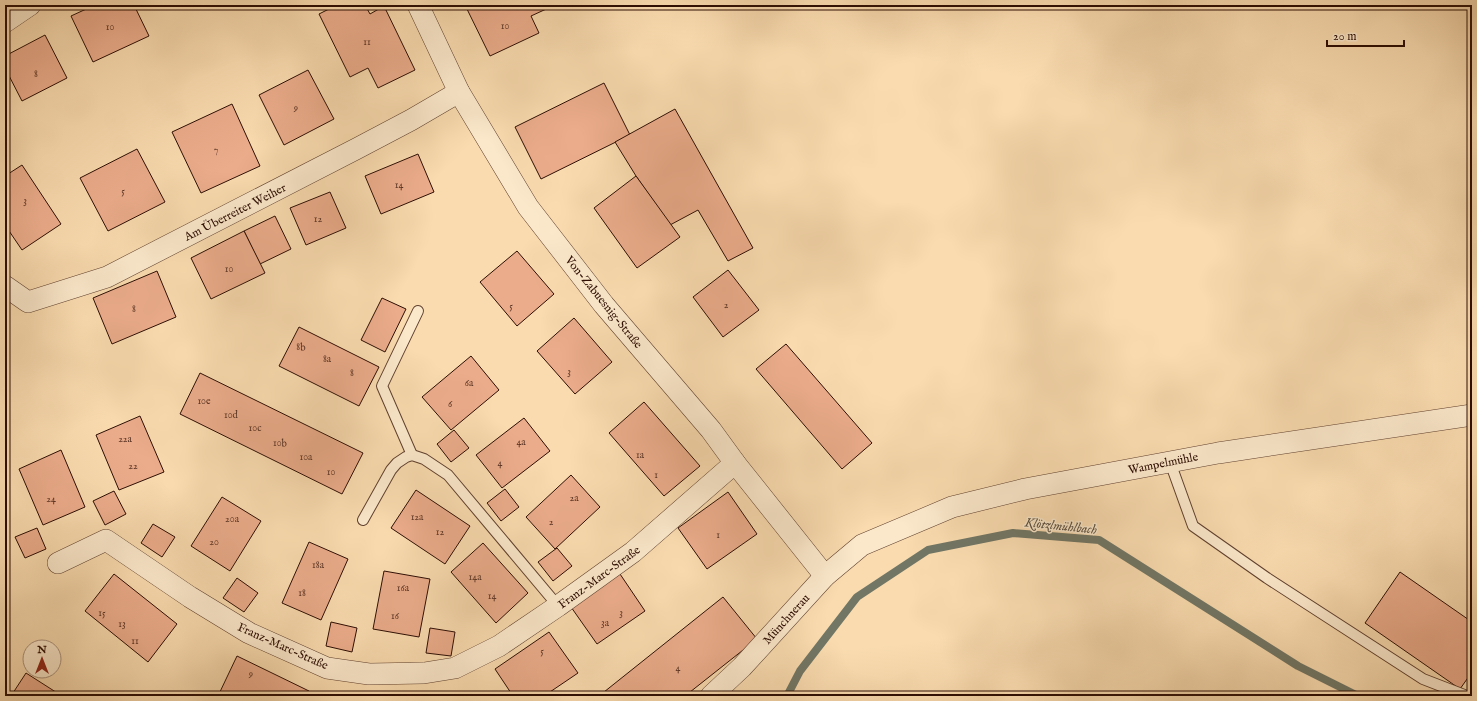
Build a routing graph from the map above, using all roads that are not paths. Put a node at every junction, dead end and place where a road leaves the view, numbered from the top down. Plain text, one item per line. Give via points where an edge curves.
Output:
1 (30, 5) edge
2 (418, 5) edge
3 (5, 21) edge
4 (459, 92) junction
5 (5, 286) edge
6 (418, 311) dead end
7 (1472, 415) edge
8 (412, 455) junction
9 (1170, 462) junction
10 (735, 463) junction
11 (362, 520) dead end
12 (862, 545) joint
13 (58, 563) dead end
14 (825, 576) junction
15 (558, 606) junction
16 (711, 696) edge
17 (1467, 696) edge

1 - 3 street
2 - 4 street, Von-Zabuesnig-Straße
4 - 5 street, Am Überreiter Weiher via 356,149 107,277 28,302
4 - 10 street, Von-Zabuesnig-Straße via 528,207 604,305 711,430
6 - 8 lane via 382,386
7 - 9 street, Wampelmühle
8 - 11 lane via 406,456 391,470
8 - 15 lane via 424,459 448,474
9 - 12 street, Wampelmühle via 1025,489 952,508
9 - 17 lane via 1193,526 1267,578 1423,680
10 - 14 street, Von-Zabuesnig-Straße
10 - 15 street, Franz-Marc-Straße via 633,552
12 - 14 street, Münchnerau
13 - 15 street, Franz-Marc-Straße via 106,540 248,633 327,668 369,674 424,673 455,668 499,646
14 - 16 street, Münchnerau via 742,667

